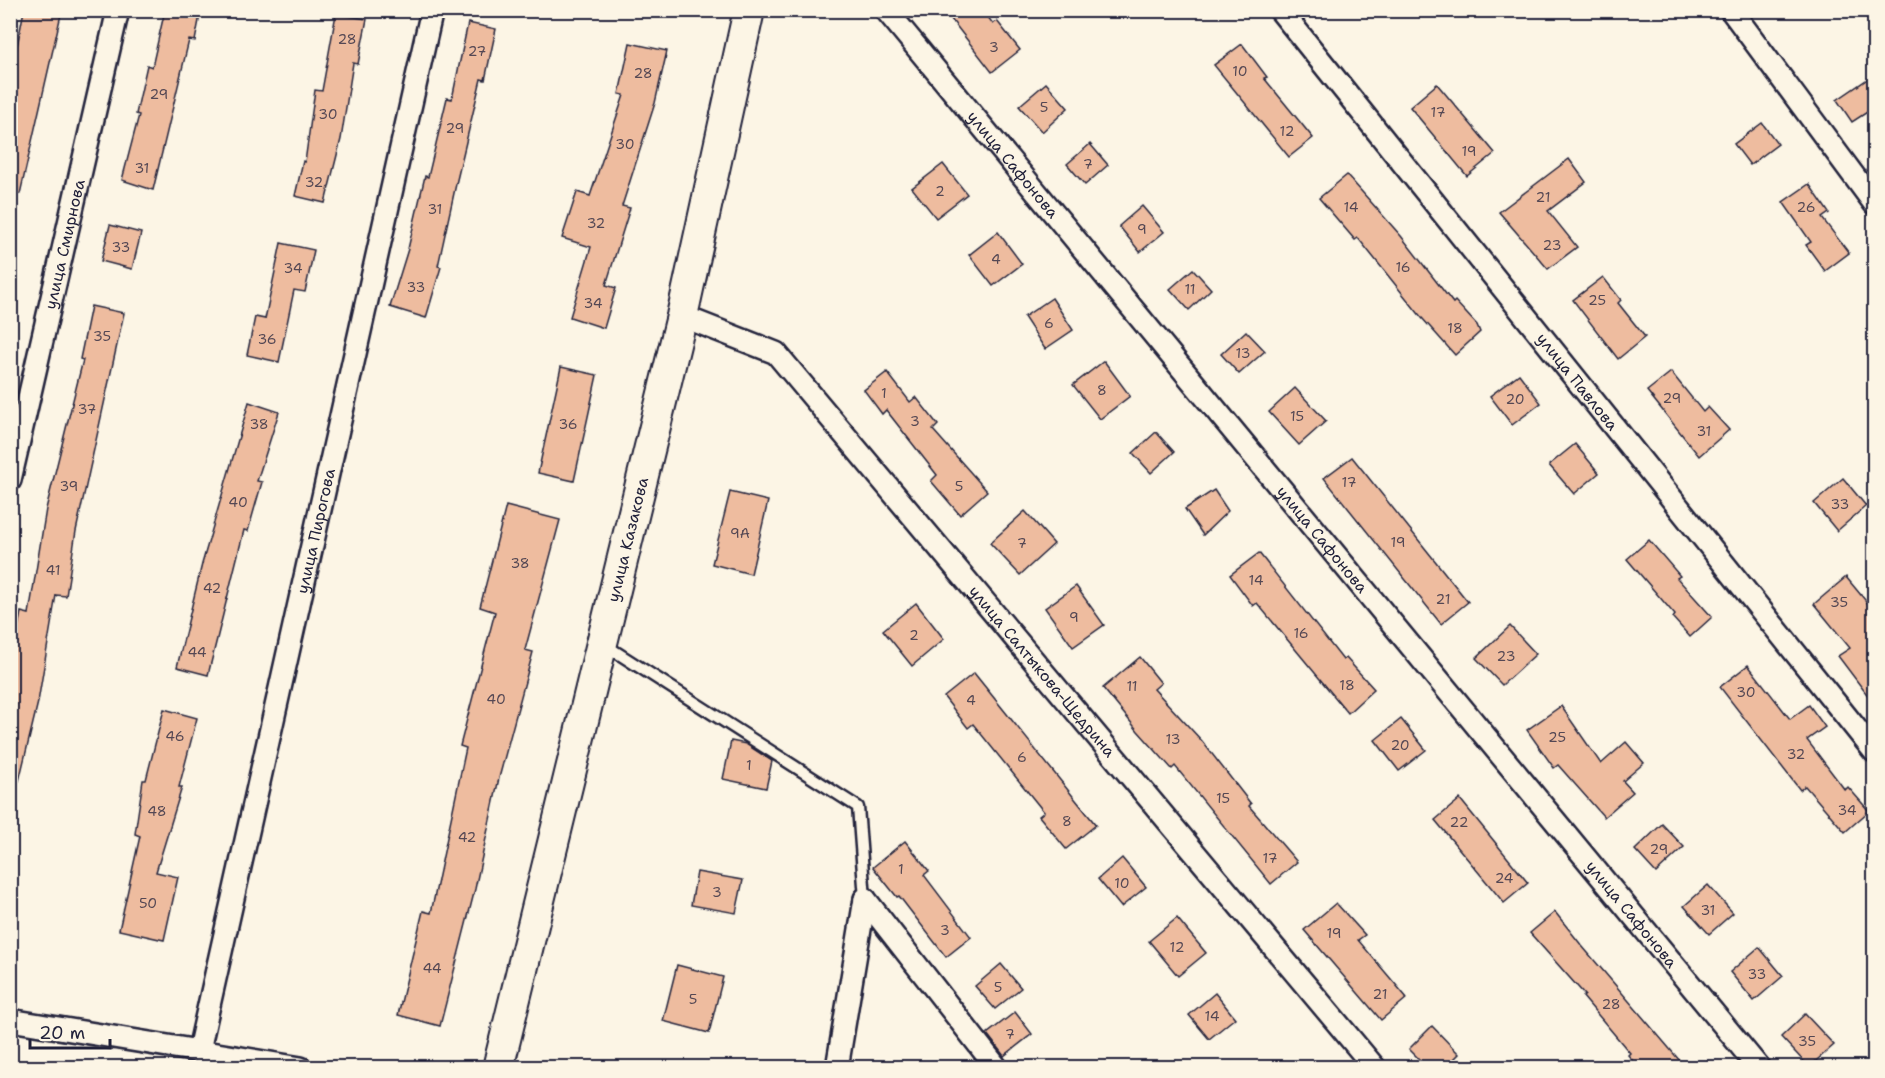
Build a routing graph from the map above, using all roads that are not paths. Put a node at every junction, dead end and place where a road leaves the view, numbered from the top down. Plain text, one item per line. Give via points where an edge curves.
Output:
1 (118, 10) edge
2 (432, 10) edge
3 (749, 10) edge
4 (886, 10) edge
5 (1280, 10) edge
6 (1731, 10) edge
7 (1875, 203) edge
8 (682, 316) junction
9 (10, 480) edge
10 (602, 643) junction
11 (1875, 751) edge
12 (865, 899) junction
13 (10, 1020) edge
14 (209, 1057) edge
15 (301, 1068) edge
16 (498, 1068) edge
17 (837, 1068) edge
18 (997, 1068) edge
19 (1375, 1068) edge
20 (1759, 1068) edge

1 - 9 street, улица Смирнова
2 - 14 street, улица Пирогова
3 - 8 main road, улица Казакова
4 - 20 street, улица Сафонова
5 - 11 street, улица Павлова
6 - 7 street
8 - 10 main road, улица Казакова
8 - 19 street, улица Салтыкова-Щедрина via 776,353
10 - 12 lane via 858,807
10 - 16 main road, улица Казакова
12 - 17 street
12 - 18 street
13 - 14 street
14 - 15 street

